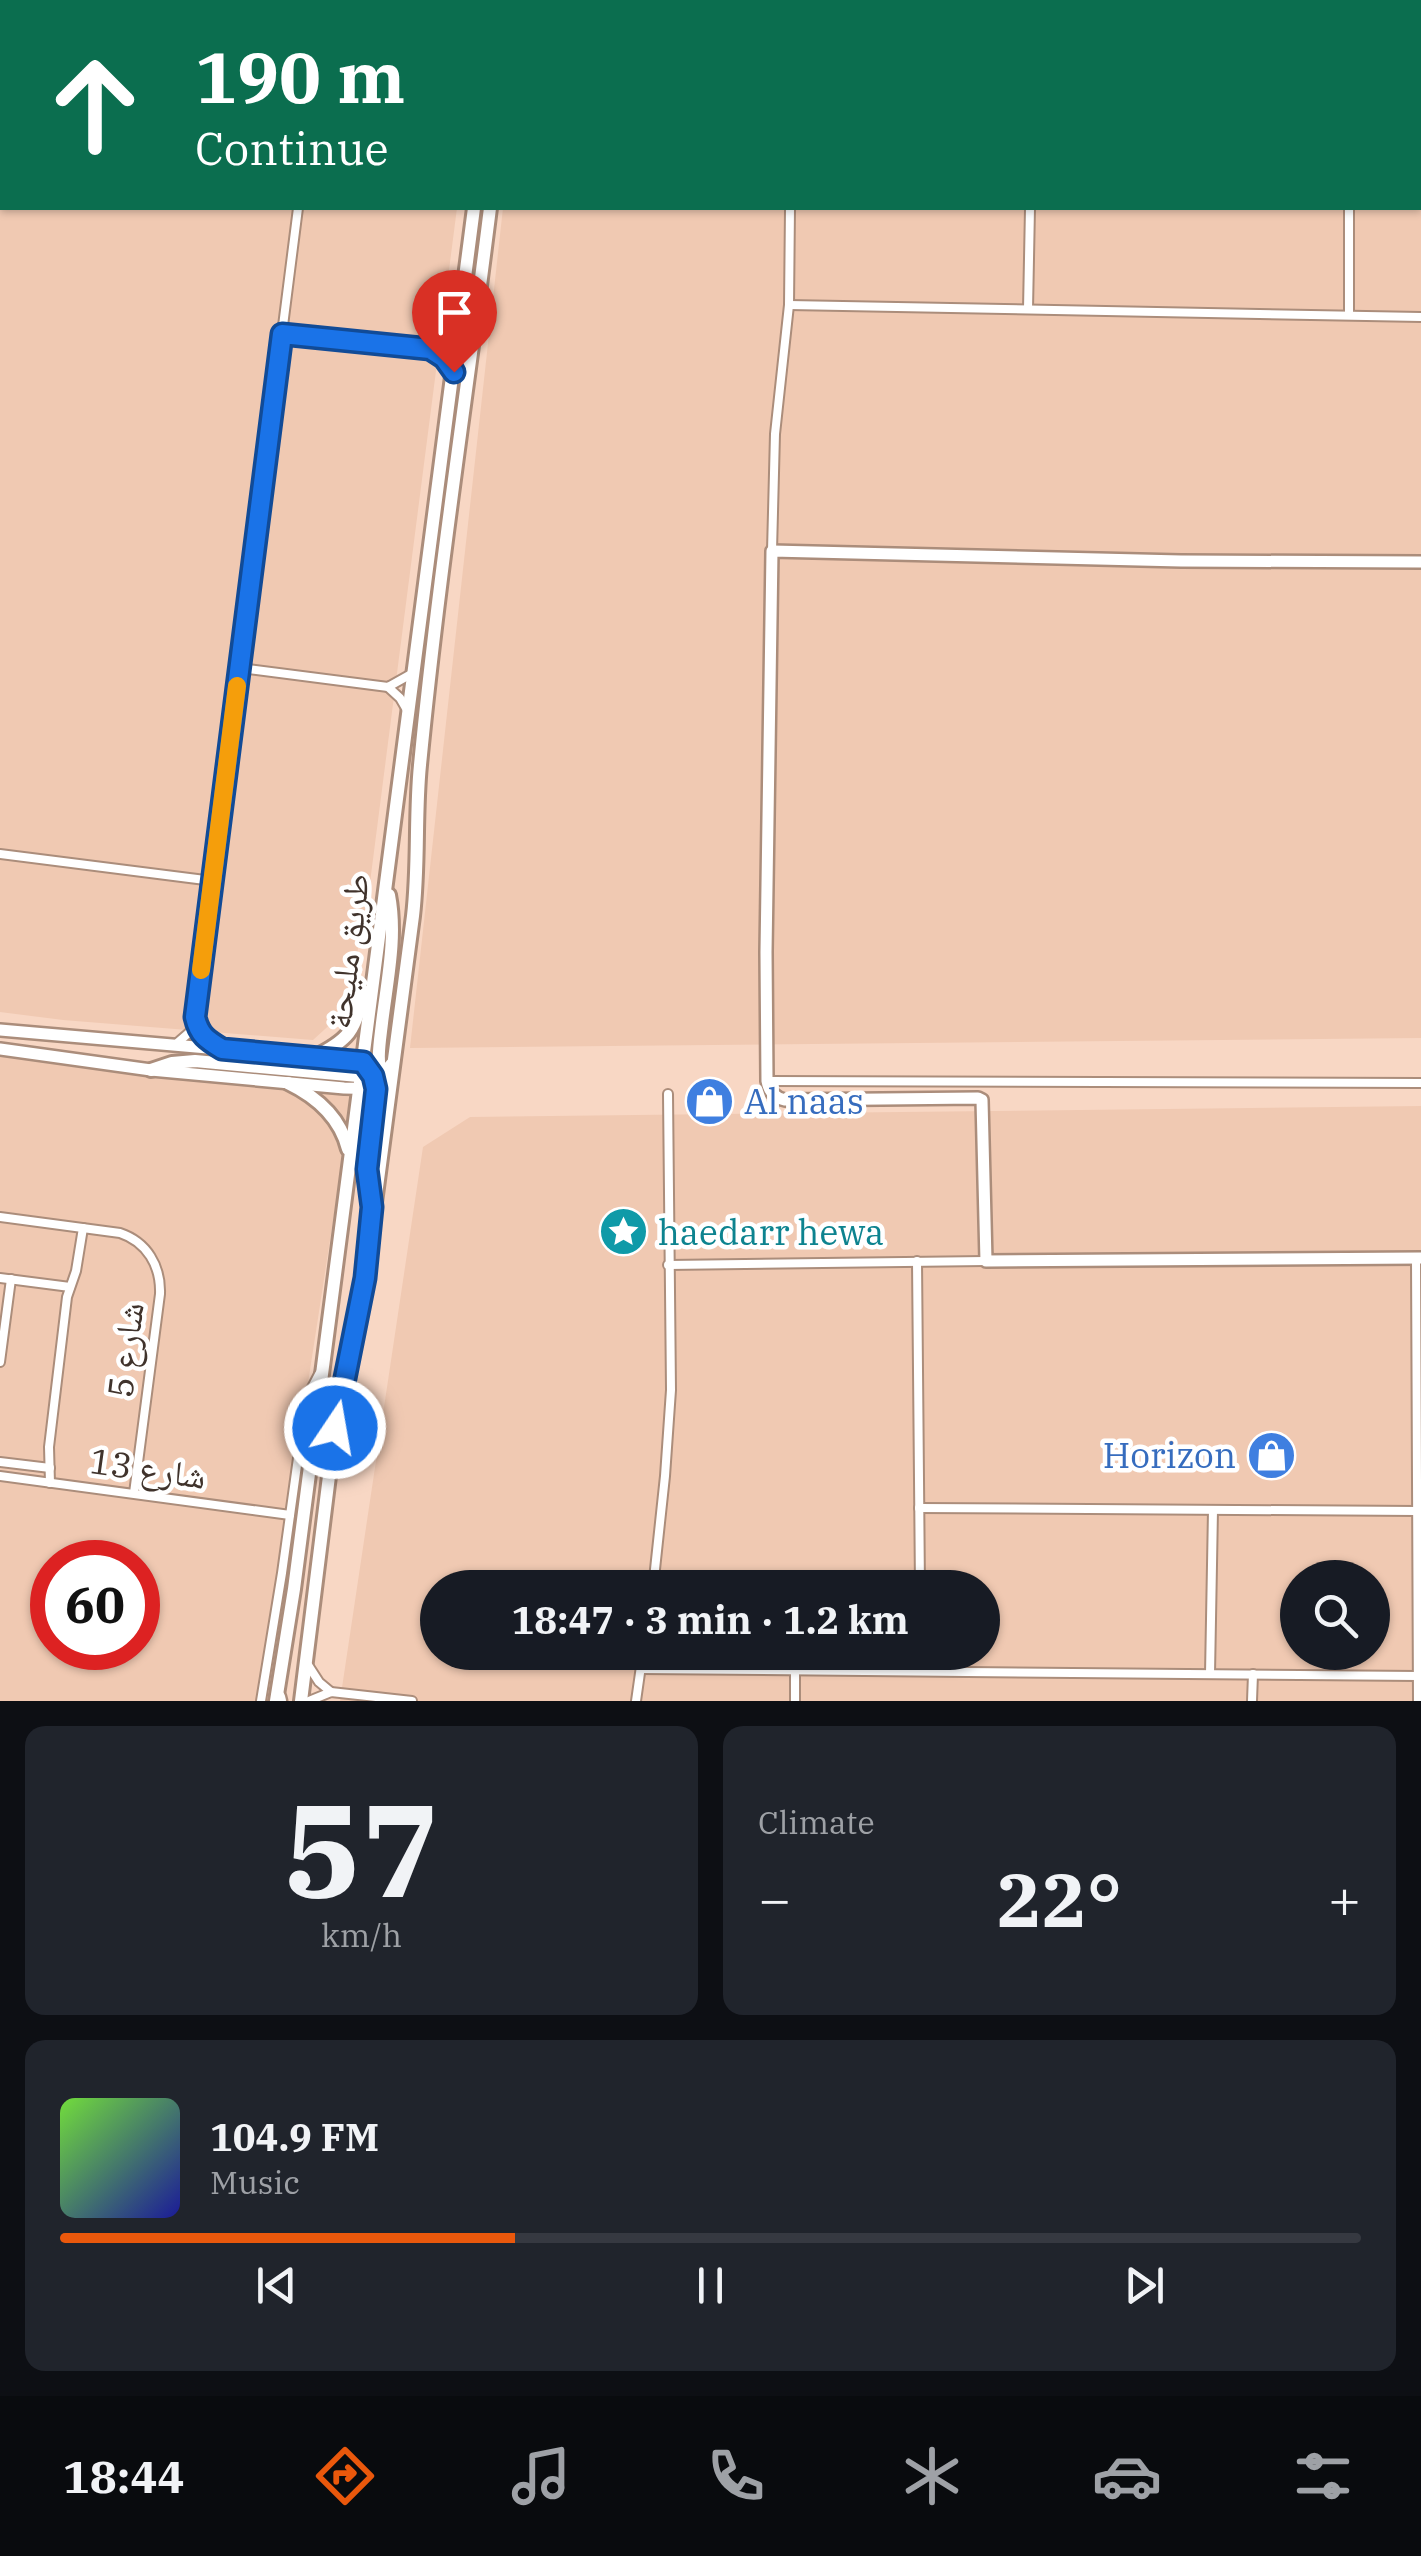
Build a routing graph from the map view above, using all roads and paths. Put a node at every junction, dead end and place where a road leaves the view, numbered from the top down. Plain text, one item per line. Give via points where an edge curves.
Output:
1 (298, 210) edge
2 (474, 210) edge
3 (490, 210) edge
4 (790, 210) edge
5 (1030, 210) edge
6 (1349, 210) edge
7 (789, 305) junction
8 (1028, 309) junction
9 (1350, 315) junction
10 (1421, 318) edge
11 (282, 334) junction
12 (459, 336) junction
13 (430, 349) junction
14 (454, 372) junction
15 (772, 550) junction
16 (1421, 562) edge
17 (240, 668) junction
18 (413, 673) junction
19 (388, 687) junction
20 (408, 712) junction
21 (0, 854) edge
22 (212, 881) junction
23 (386, 882) junction
24 (374, 966) junction
25 (195, 1017) junction
26 (0, 1030) edge
27 (176, 1045) junction
28 (0, 1049) edge
29 (222, 1049) junction
30 (312, 1058) junction
31 (151, 1070) junction
32 (377, 1076) junction
33 (767, 1081) junction
34 (1421, 1082) edge
35 (288, 1083) junction
36 (668, 1094) dead end
37 (350, 1158) junction
38 (0, 1218) edge
39 (83, 1228) junction
40 (1418, 1258) edge
41 (986, 1260) junction
42 (917, 1261) junction
43 (668, 1265) junction
44 (0, 1278) edge
45 (11, 1280) junction
46 (70, 1287) junction
47 (0, 1362) edge
48 (322, 1370) junction
49 (1419, 1450) edge
50 (0, 1462) edge
51 (50, 1468) junction
52 (0, 1476) edge
53 (50, 1482) junction
54 (134, 1493) junction
55 (919, 1508) junction
56 (1213, 1510) junction
57 (1418, 1511) junction
58 (290, 1514) junction
59 (655, 1570) edge
60 (920, 1570) edge
61 (1419, 1579) edge
62 (306, 1662) junction
63 (641, 1670) edge
64 (795, 1670) joint
65 (921, 1671) joint
66 (1210, 1674) junction
67 (1253, 1674) junction
68 (1418, 1676) junction
69 (330, 1692) junction
70 (277, 1700) edge
71 (260, 1701) edge
72 (301, 1701) edge
73 (310, 1701) edge
74 (412, 1701) edge
75 (636, 1701) edge
76 (795, 1701) edge
77 (1252, 1701) edge
78 (1418, 1701) edge

1 - 11 street
2 - 12 main road, طريق مليحة
3 - 32 main road, طريق مليحة via 441,569 420,767 416,897
4 - 7 street
5 - 8 street
6 - 9 street
7 - 8 street
7 - 15 street via 775,434
8 - 9 street
9 - 10 street
11 - 13 street
11 - 17 street
12 - 13 street
12 - 14 main road, طريق مليحة
13 - 14 street
14 - 18 main road, طريق مليحة
15 - 16 main road
15 - 33 main road
17 - 19 street
17 - 22 street
18 - 19 street
18 - 20 main road, طريق مليحة
19 - 20 street
20 - 23 main road, طريق مليحة
21 - 22 street
22 - 25 street
23 - 24 main road, طريق مليحة
23 - 32 main road via 393,927
24 - 30 main road via 350,1032
24 - 32 main road, طريق مليحة
25 - 27 street
25 - 29 street via 204,1037
26 - 27 main road
27 - 29 main road
28 - 31 main road
29 - 30 main road
30 - 32 main road
31 - 32 main road via 194,1061
31 - 35 main road
32 - 35 main road
32 - 37 main road, طريق مليحة
32 - 62 main road, طريق مليحة via 360,1307 332,1445
33 - 34 street
33 - 41 main road via 771,1093 785,1100 981,1099
35 - 37 main road via 327,1109
36 - 43 street
37 - 48 main road, طريق مليحة
38 - 39 street, شارع 5
39 - 46 street
39 - 54 street, شارع 5 via 130,1236 159,1274
40 - 41 main road
40 - 49 street
41 - 42 street
42 - 43 street
42 - 55 street
43 - 59 street via 671,1390
44 - 45 street
45 - 46 street
45 - 47 street
46 - 51 street
48 - 58 street via 306,1404
48 - 70 main road, طريق مليحة
49 - 57 street
50 - 51 street
51 - 53 street
52 - 53 street, شارع 13
53 - 54 street, شارع 13
54 - 58 street, شارع 13
55 - 56 street
55 - 60 street
56 - 57 street
56 - 66 street
57 - 61 street
58 - 71 street
61 - 68 street
62 - 69 street
62 - 72 main road, طريق مليحة
63 - 75 street
64 - 65 street
64 - 76 street
65 - 66 street
66 - 67 street
67 - 68 street
67 - 77 street
68 - 78 street
69 - 73 street
69 - 74 street

